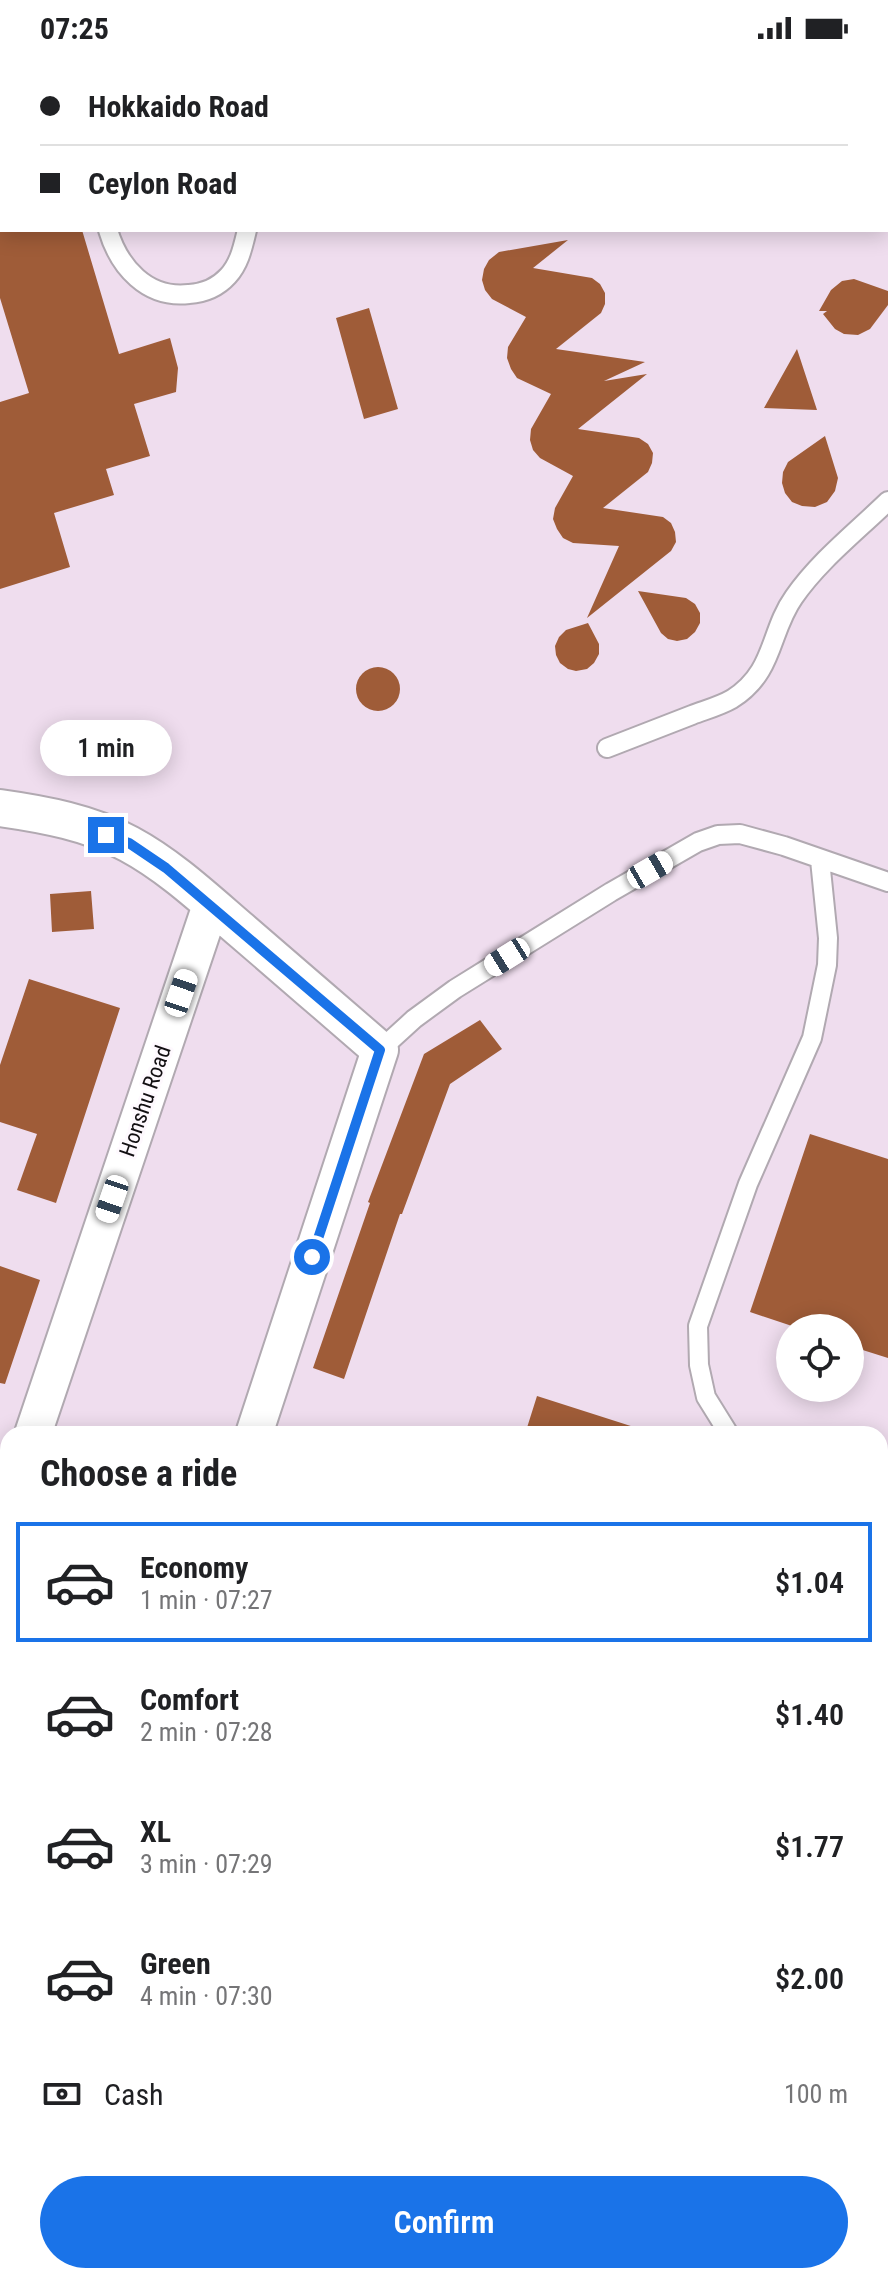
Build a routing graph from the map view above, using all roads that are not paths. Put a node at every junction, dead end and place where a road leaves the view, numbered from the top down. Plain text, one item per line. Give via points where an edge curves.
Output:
1 (109, 232) edge
2 (246, 232) edge
3 (888, 501) edge
4 (607, 748) dead end
5 (0, 808) edge
6 (820, 860) junction
7 (888, 882) edge
8 (211, 905) junction
9 (380, 1050) junction
10 (36, 1426) edge
11 (257, 1426) edge
12 (724, 1426) edge

1 - 2 lane via 130,272 149,288 179,295 212,289 227,278
3 - 4 lane via 798,590 763,667 748,686 731,700
5 - 8 street via 83,826 129,843
6 - 7 lane
6 - 9 lane via 740,834 698,842 455,989
6 - 12 lane via 827,965 812,1038 748,1184 698,1326 706,1397
8 - 9 street
8 - 10 street, Honshu Road
9 - 11 street

